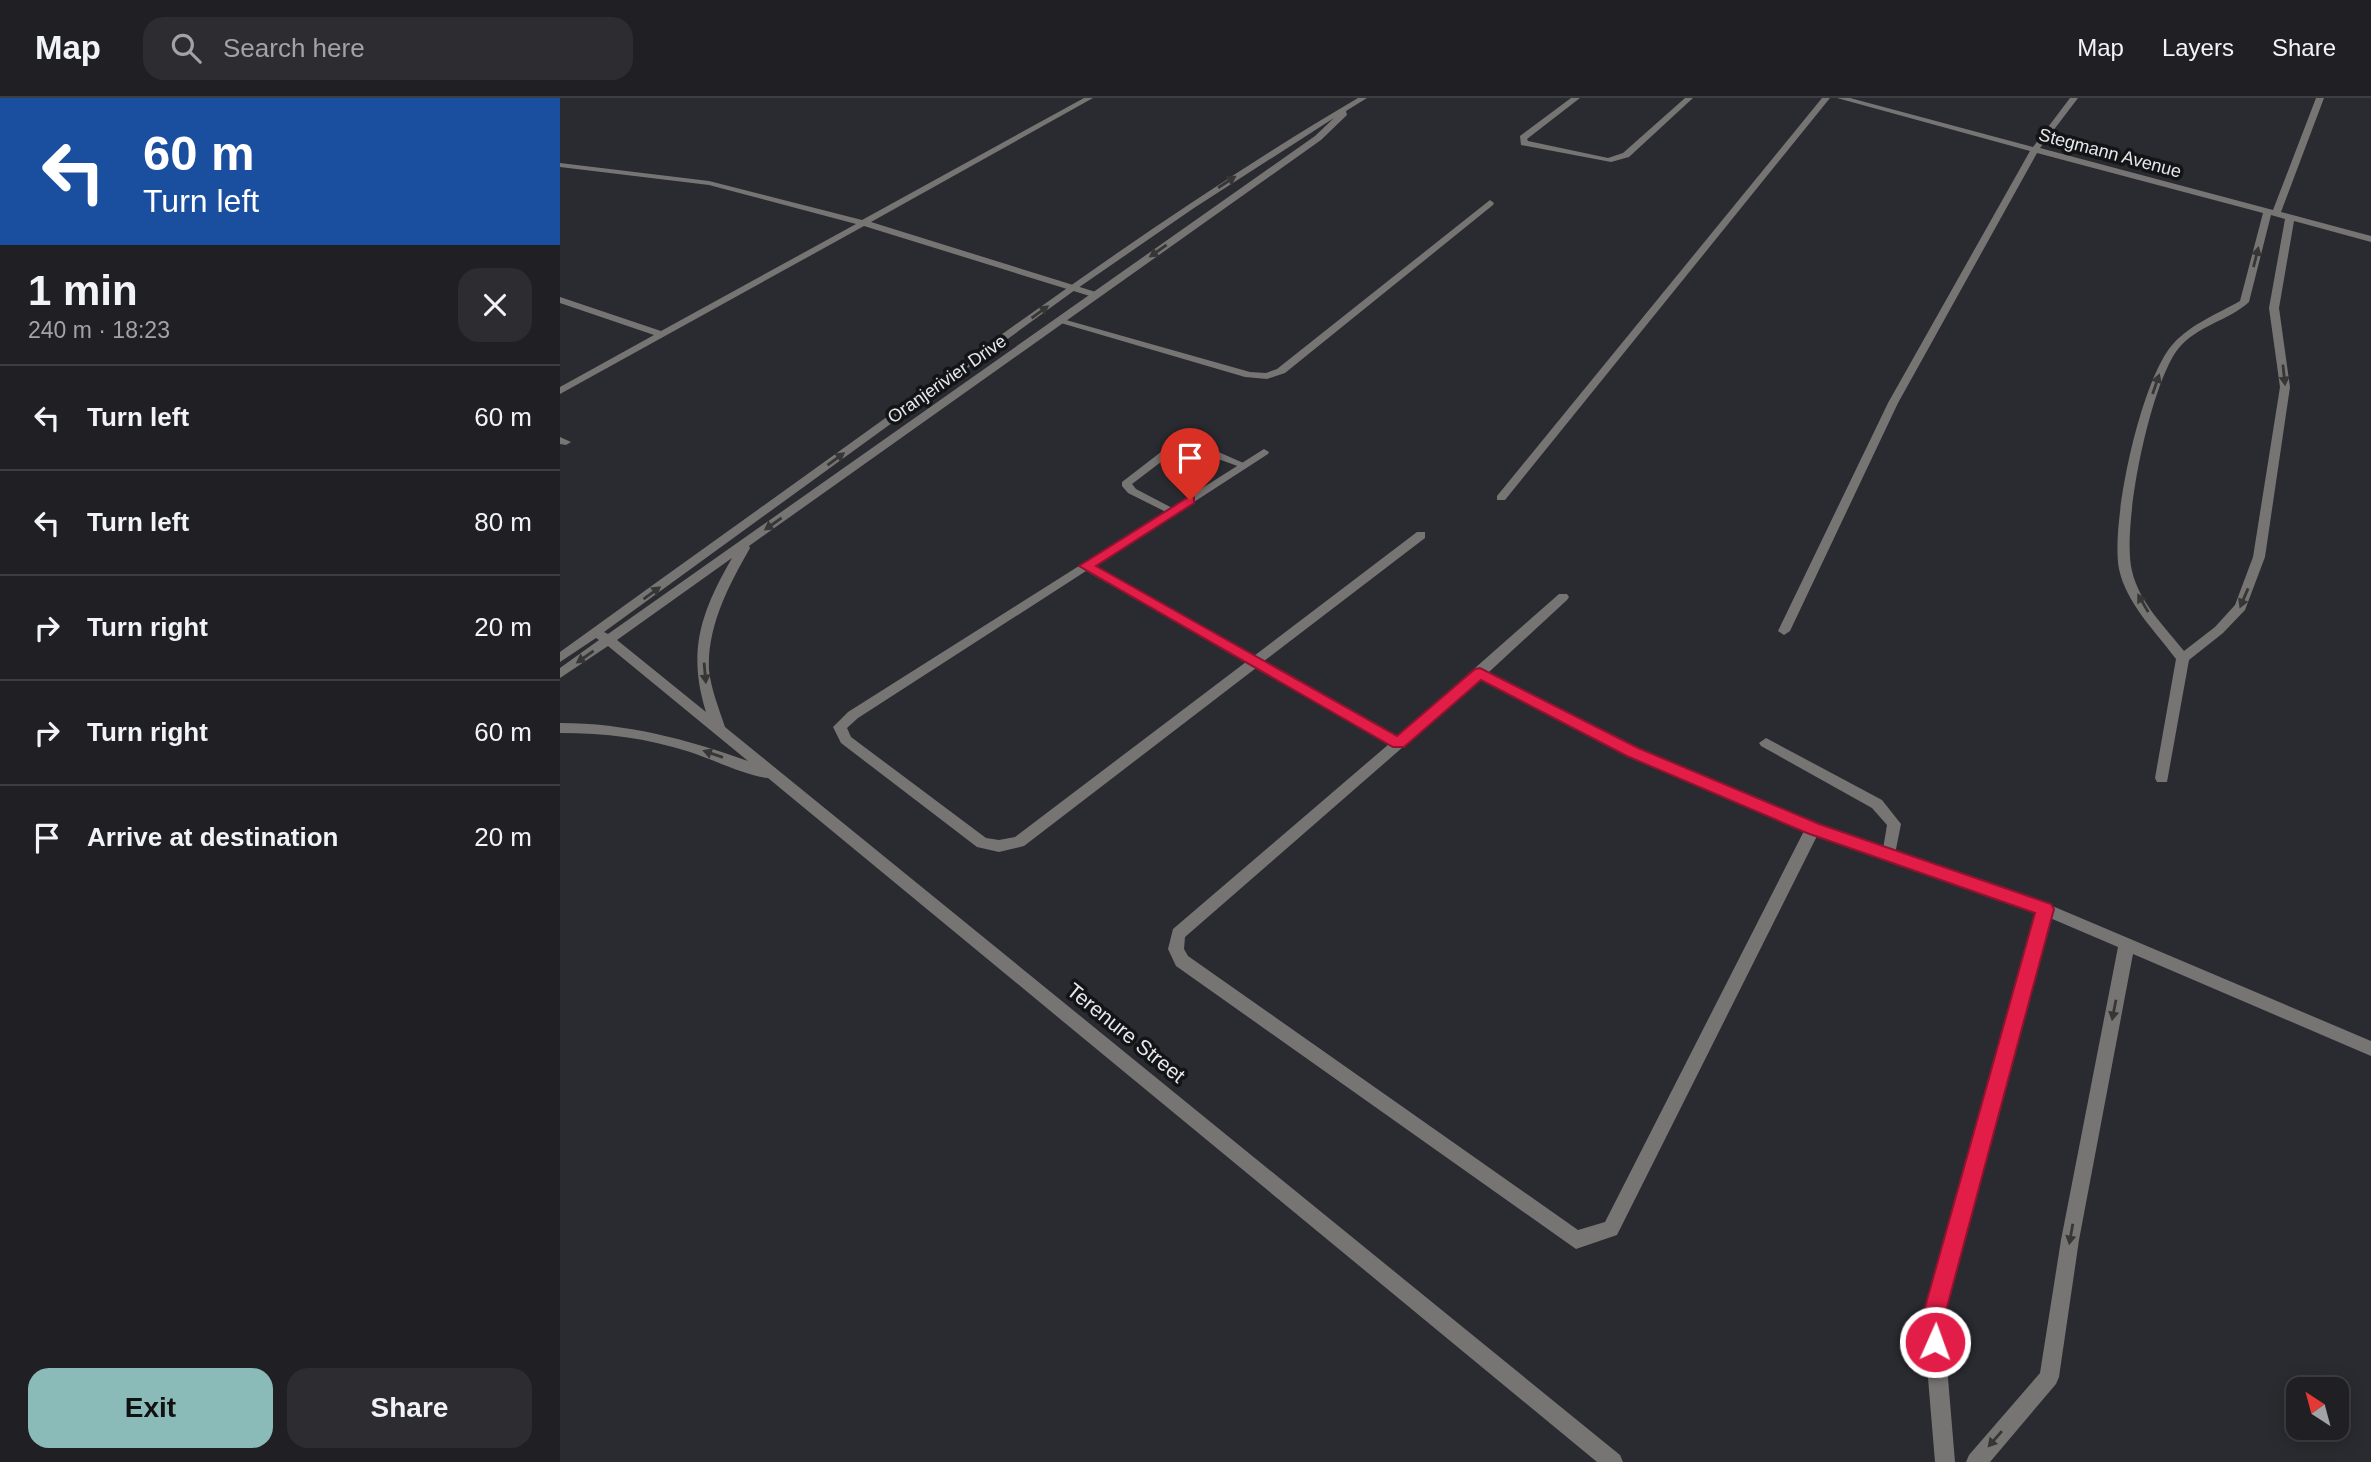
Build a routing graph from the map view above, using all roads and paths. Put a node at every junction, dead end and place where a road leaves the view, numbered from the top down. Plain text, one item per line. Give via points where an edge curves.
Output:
1 (1089, 98) edge
2 (1363, 98) edge
3 (1576, 98) edge
4 (1689, 98) edge
5 (1826, 98) edge
6 (1841, 98) edge
7 (2074, 98) edge
8 (2320, 98) edge
9 (1869, 101) edge
10 (1349, 108) junction
11 (2035, 149) junction
12 (560, 165) edge
13 (1489, 203) dead end
14 (2272, 213) junction
15 (2290, 217) junction
16 (864, 223) junction
17 (2371, 239) edge
18 (1072, 288) junction
19 (1096, 295) junction
20 (560, 300) edge
21 (1059, 321) junction
22 (660, 334) junction
23 (560, 391) edge
24 (1264, 453) dead end
25 (1243, 466) junction
26 (1501, 498) dead end
27 (1172, 512) junction
28 (1421, 535) dead end
29 (749, 541) junction
30 (1086, 566) junction
31 (1563, 597) dead end
32 (1784, 631) dead end
33 (603, 636) junction
34 (2183, 657) junction
35 (560, 658) edge
36 (1255, 662) junction
37 (1480, 673) junction
38 (560, 674) edge
39 (560, 728) edge
40 (718, 729) junction
41 (1399, 743) junction
42 (1766, 743) dead end
43 (778, 777) junction
44 (2162, 778) dead end
45 (1813, 829) junction
46 (1889, 855) junction
47 (2045, 909) junction
48 (2127, 943) junction
49 (2371, 1049) edge
50 (1613, 1462) edge
51 (1945, 1462) edge
52 (1976, 1462) edge

1 - 16 street
2 - 10 street, Oranjerivier Drive
3 - 4 street via 1523,138 1524,143 1617,160
5 - 26 street
6 - 9 street, Stegmann Avenue
7 - 11 street
8 - 14 street
9 - 11 street, Stegmann Avenue
18 -> 10 street, Oranjerivier Drive via 1266,157
10 -> 19 street, Oranjerivier Drive via 1318,138
11 - 14 street, Stegmann Avenue
11 - 32 street via 1894,403
12 - 16 street via 709,183
13 - 21 street via 1281,372 1267,376 1249,375
14 - 15 street, Stegmann Avenue
34 -> 14 street via 2143,607 2125,570 2124,521 2133,475 2156,382 2172,349 2192,331 2244,302
15 - 17 street, Stegmann Avenue
15 -> 34 street via 2274,308 2285,387 2259,556 2241,607
16 - 18 street
16 - 22 street
18 - 19 street
33 -> 18 street, Oranjerivier Drive
19 - 21 street, Oranjerivier Drive
20 - 22 street
21 -> 29 street, Oranjerivier Drive
22 - 23 street
24 - 25 street
25 - 27 street
25 - 27 street via 1185,444 1174,447 1126,484
27 - 30 street
28 - 36 street
29 - 33 street, Oranjerivier Drive
29 -> 40 street via 727,575 707,635 703,668
30 - 36 street
30 - 36 street via 853,715 840,727 846,740 982,843 999,846 1019,842
31 - 37 street
33 - 35 street, Oranjerivier Drive
33 -> 38 street, Oranjerivier Drive
33 - 40 street, Terenure Street
34 - 44 street
36 - 41 street
37 - 41 street
37 - 45 street via 1633,752
43 -> 39 street via 645,733 600,726
40 - 43 street, Terenure Street
41 - 45 street via 1178,934 1176,949 1182,961 1576,1240 1611,1229
42 - 46 street via 1877,804 1894,824
43 - 50 street, Terenure Street
45 - 46 street
46 - 47 street
47 - 48 street
47 - 51 street via 1933,1318
48 - 49 street
48 -> 52 street via 2070,1240 2049,1377

